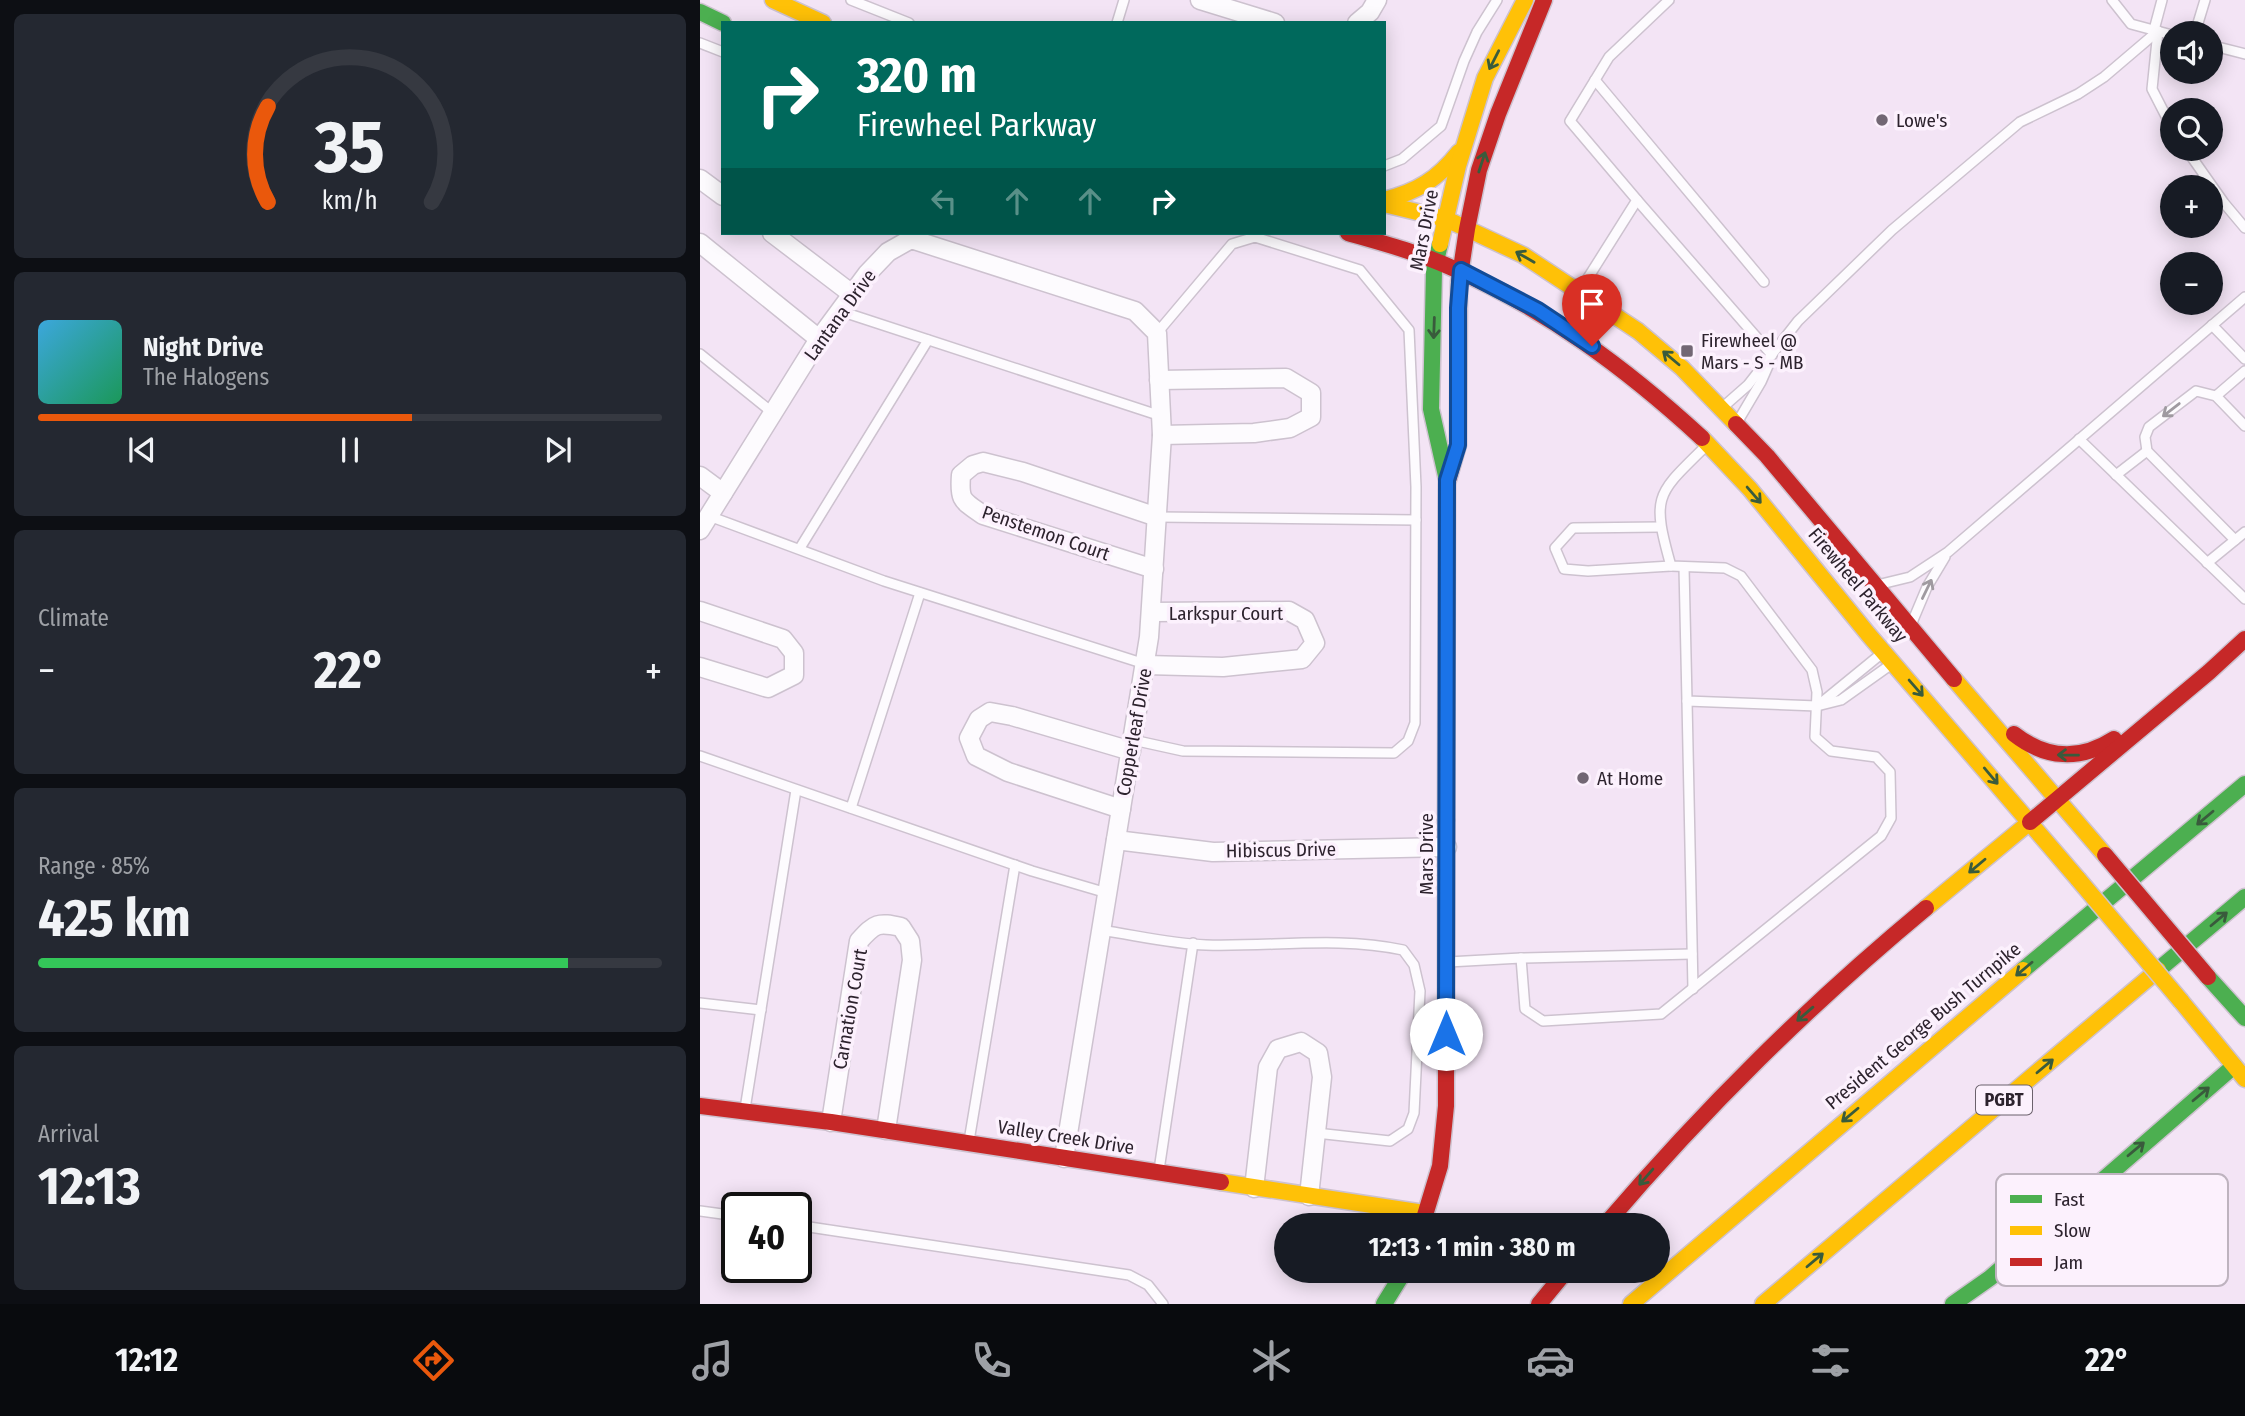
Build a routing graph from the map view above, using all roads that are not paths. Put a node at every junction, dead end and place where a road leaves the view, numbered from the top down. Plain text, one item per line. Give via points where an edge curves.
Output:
1 (773, 0) edge
2 (851, 0) edge
3 (1124, 0) edge
4 (1200, 0) edge
5 (1377, 0) edge
6 (1497, 0) edge
7 (1525, 0) edge
8 (1544, 0) edge
9 (1669, 0) edge
10 (2162, 0) edge
11 (2205, 0) edge
12 (2113, 1) edge
13 (700, 12) edge
14 (819, 21) edge
15 (904, 21) edge
16 (1117, 21) edge
17 (1271, 21) edge
18 (1359, 21) edge
19 (2199, 21) edge
20 (721, 22) edge
21 (2156, 30) junction
22 (2160, 31) edge
23 (700, 43) edge
24 (2223, 48) edge
25 (721, 51) edge
26 (2245, 54) edge
27 (1595, 80) junction
28 (2160, 105) edge
29 (1465, 142) junction
30 (2194, 161) edge
31 (1386, 165) edge
32 (700, 179) edge
33 (721, 195) edge
34 (1637, 200) junction
35 (1386, 201) edge
36 (1386, 203) edge
37 (1446, 219) junction
38 (2245, 228) edge
39 (1467, 229) junction
40 (776, 235) edge
41 (1248, 235) edge
42 (1356, 235) edge
43 (1255, 237) junction
44 (700, 243) edge
45 (1437, 260) junction
46 (1461, 270) junction
47 (1764, 282) dead end
48 (1579, 292) junction
49 (852, 294) junction
50 (2245, 297) edge
51 (840, 311) junction
52 (2212, 325) junction
53 (1157, 333) junction
54 (819, 339) junction
55 (928, 340) junction
56 (700, 354) edge
57 (1772, 355) junction
58 (2245, 359) edge
59 (2245, 371) edge
60 (1159, 380) junction
61 (2216, 396) junction
62 (1722, 408) junction
63 (773, 413) junction
64 (1161, 416) junction
65 (2245, 426) edge
66 (1723, 434) junction
67 (1162, 435) junction
68 (2079, 439) junction
69 (2147, 451) junction
70 (2116, 475) junction
71 (700, 476) edge
72 (1447, 480) junction
73 (723, 494) junction
74 (1157, 517) junction
75 (1416, 520) junction
76 (705, 523) edge
77 (1660, 527) junction
78 (2245, 532) edge
79 (2235, 540) junction
80 (800, 548) junction
81 (1948, 552) junction
82 (2207, 563) junction
83 (1671, 566) junction
84 (1684, 567) junction
85 (1154, 569) junction
86 (1874, 585) junction
87 (920, 593) junction
88 (2245, 599) edge
89 (700, 611) edge
90 (1152, 612) junction
91 (1910, 628) junction
92 (2245, 639) edge
93 (1890, 657) junction
94 (1146, 665) junction
95 (700, 667) edge
96 (2209, 672) junction
97 (1688, 701) junction
98 (1817, 706) junction
99 (1984, 714) junction
100 (1132, 746) junction
101 (700, 756) edge
102 (2245, 785) edge
103 (796, 790) junction
104 (2058, 799) junction
105 (851, 808) junction
106 (1121, 809) junction
107 (2030, 822) junction
108 (1116, 840) junction
109 (1447, 847) junction
110 (1015, 865) junction
111 (1107, 893) junction
112 (2245, 897) edge
113 (1100, 930) junction
114 (1192, 943) junction
115 (1692, 954) junction
116 (1521, 958) junction
117 (1447, 962) junction
118 (1693, 989) junction
119 (700, 1003) edge
120 (761, 1010) junction
121 (2245, 1018) edge
122 (2240, 1061) edge
123 (2245, 1079) edge
124 (700, 1106) edge
125 (745, 1111) junction
126 (831, 1122) junction
127 (887, 1130) junction
128 (1316, 1133) junction
129 (969, 1143) junction
130 (1064, 1157) junction
131 (1158, 1173) junction
132 (2110, 1174) edge
133 (1254, 1188) junction
134 (1309, 1196) junction
135 (700, 1211) edge
136 (1393, 1213) edge
137 (1425, 1213) edge
138 (1615, 1213) edge
139 (721, 1214) edge
140 (812, 1227) edge
141 (1996, 1273) edge
142 (1397, 1283) edge
143 (1556, 1283) edge
144 (1163, 1304) edge
145 (1384, 1304) edge
146 (1539, 1304) edge
147 (1632, 1304) edge
148 (1763, 1304) edge
149 (1954, 1304) edge

1 - 14 main road
2 - 15 lane
3 - 16 lane
4 - 17 street via 1248,10
5 - 18 street
6 - 31 lane via 1464,61 1441,126 1402,159
7 -> 29 main road, Mars Drive via 1485,78
39 -> 8 main road, Mars Drive via 1479,170
9 - 27 lane via 1609,57
10 - 21 lane
11 - 19 lane
12 - 21 lane via 2132,24
13 - 20 main road
21 - 22 lane
21 - 28 lane via 2152,89
21 - 57 lane via 2104,77 2010,130 1892,230 1798,321
23 - 25 lane
24 - 26 lane
27 - 34 lane via 1570,121
27 - 47 lane
29 - 35 main road via 1446,170 1427,187
29 - 37 main road, Mars Drive
30 - 38 lane
32 - 33 street
34 - 48 lane
34 - 57 lane
36 - 37 main road, Firewheel Parkway
37 - 39 main road, Firewheel Parkway
37 - 45 main road, Mars Drive
39 - 46 main road, Mars Drive
48 -> 39 main road, Firewheel Parkway via 1522,255
40 - 49 street
41 - 43 lane
42 - 45 main road, Firewheel Parkway
43 - 53 lane via 1232,244
43 - 75 lane via 1360,270 1409,330
44 - 54 street
45 - 46 main road, Firewheel Parkway
45 -> 72 main road, Mars Drive via 1430,409
46 - 66 main road, Firewheel Parkway via 1538,310
46 - 72 main road, Mars Drive via 1458,445
62 -> 48 main road, Firewheel Parkway via 1638,331
49 - 51 street, Lantana Drive
49 - 53 street, Lantana Drive via 888,252 911,239 1135,310
50 - 52 lane
51 - 54 street, Lantana Drive
51 - 55 lane
52 - 58 lane
52 - 68 lane
53 - 60 street, Copperleaf Drive
54 - 63 street, Lantana Drive
55 - 64 lane
55 - 80 lane
56 - 63 lane
57 - 62 lane
57 - 66 lane via 1762,382
59 - 61 lane
60 - 64 street, Copperleaf Drive
60 - 67 street via 1286,378 1311,393 1311,417 1290,428
61 - 65 lane
61 -> 69 lane via 2196,391 2149,427
62 - 66 main road, Firewheel Parkway
63 - 73 street, Lantana Drive
64 - 67 street, Copperleaf Drive
66 - 77 lane via 1666,487 1659,504
66 - 86 main road, Firewheel Parkway via 1767,456
66 -> 93 main road, Firewheel Parkway via 1790,537
67 - 74 street, Copperleaf Drive
68 - 70 lane
68 - 81 lane
69 - 70 lane
69 - 79 lane
70 - 82 lane
71 - 73 street
72 - 109 main road, Mars Drive
73 - 76 street, Lantana Drive
74 - 75 lane
74 - 85 street, Copperleaf Drive
74 - 85 street, Penstemon Court via 983,462 961,474 960,493 983,515
75 - 100 lane via 1415,723 1408,741 1394,753 1183,751
76 - 80 lane
77 - 83 lane
77 - 83 lane via 1573,528 1555,548 1564,569
78 - 79 lane
79 - 82 lane
80 - 87 lane
81 - 86 lane via 1910,577
91 -> 81 lane
82 - 88 lane
83 - 84 lane
84 - 97 lane
84 - 98 lane via 1725,568 1741,576 1812,670
85 - 90 street, Copperleaf Drive
86 - 91 main road, Firewheel Parkway
87 - 94 lane
87 - 105 lane
89 - 95 street via 783,639 794,653 794,675 768,688
90 - 94 street, Copperleaf Drive
90 - 94 street, Larkspur Court via 1289,611 1305,620 1315,643 1302,659 1223,667
91 - 99 main road, Firewheel Parkway
92 - 96 main road
93 - 98 lane
93 - 98 lane via 1841,700
93 -> 107 main road, Firewheel Parkway
94 - 100 street, Copperleaf Drive
96 -> 99 main road via 2158,703 2107,745 2081,755 2033,749
96 - 104 main road
97 - 98 lane
97 - 115 lane
98 - 118 lane via 1815,737 1830,751 1876,757 1890,772 1891,818 1881,836
99 - 104 main road, Firewheel Parkway
100 - 106 street, Copperleaf Drive
100 - 106 street via 990,712 979,719 969,738 976,756 1008,772
101 - 103 lane
102 -> 147 main road, President George Bush Turnpike
103 - 105 lane
103 - 120 lane
104 - 107 main road
104 - 121 main road, Firewheel Parkway, bridge
105 - 110 lane
106 - 108 street, Copperleaf Drive
107 - 122 main road, Firewheel Parkway, bridge via 2181,1001
107 -> 138 main road via 1787,1030 1694,1123
108 - 109 street, Hibiscus Drive via 1213,852
108 - 111 street, Copperleaf Drive
109 - 117 main road, Mars Drive
110 - 111 lane
110 - 129 lane
111 - 113 street, Copperleaf Drive
148 -> 112 main road, PGBT
113 - 114 lane
113 - 130 street, Copperleaf Drive
114 - 128 lane via 1380,945 1403,950 1414,965 1420,991 1414,1113 1408,1129 1390,1141
114 - 131 lane
115 - 116 lane
115 - 118 lane
116 - 117 lane
116 - 118 lane via 1525,1009 1543,1021 1661,1014
117 - 137 main road, Mars Drive via 1445,1118 1440,1166
119 - 120 lane
120 - 125 lane
122 - 123 main road, Firewheel Parkway
132 -> 122 main road
124 - 125 main road, Valley Creek Drive
125 - 126 main road, Valley Creek Drive
126 - 127 main road, Valley Creek Drive
126 - 127 street, Carnation Court via 859,941 884,923 901,927 910,941 912,960
127 - 129 main road, Valley Creek Drive
128 - 133 street via 1322,1077 1318,1053 1301,1042 1278,1049 1268,1067
128 - 134 street
129 - 130 main road, Valley Creek Drive
130 - 131 main road, Valley Creek Drive
131 - 133 main road, Valley Creek Drive
133 - 134 main road, Valley Creek Drive
134 - 136 main road, Valley Creek Drive
135 - 139 lane
140 - 144 lane via 1129,1275 1148,1285
149 -> 141 main road
142 - 145 main road
143 - 146 main road

